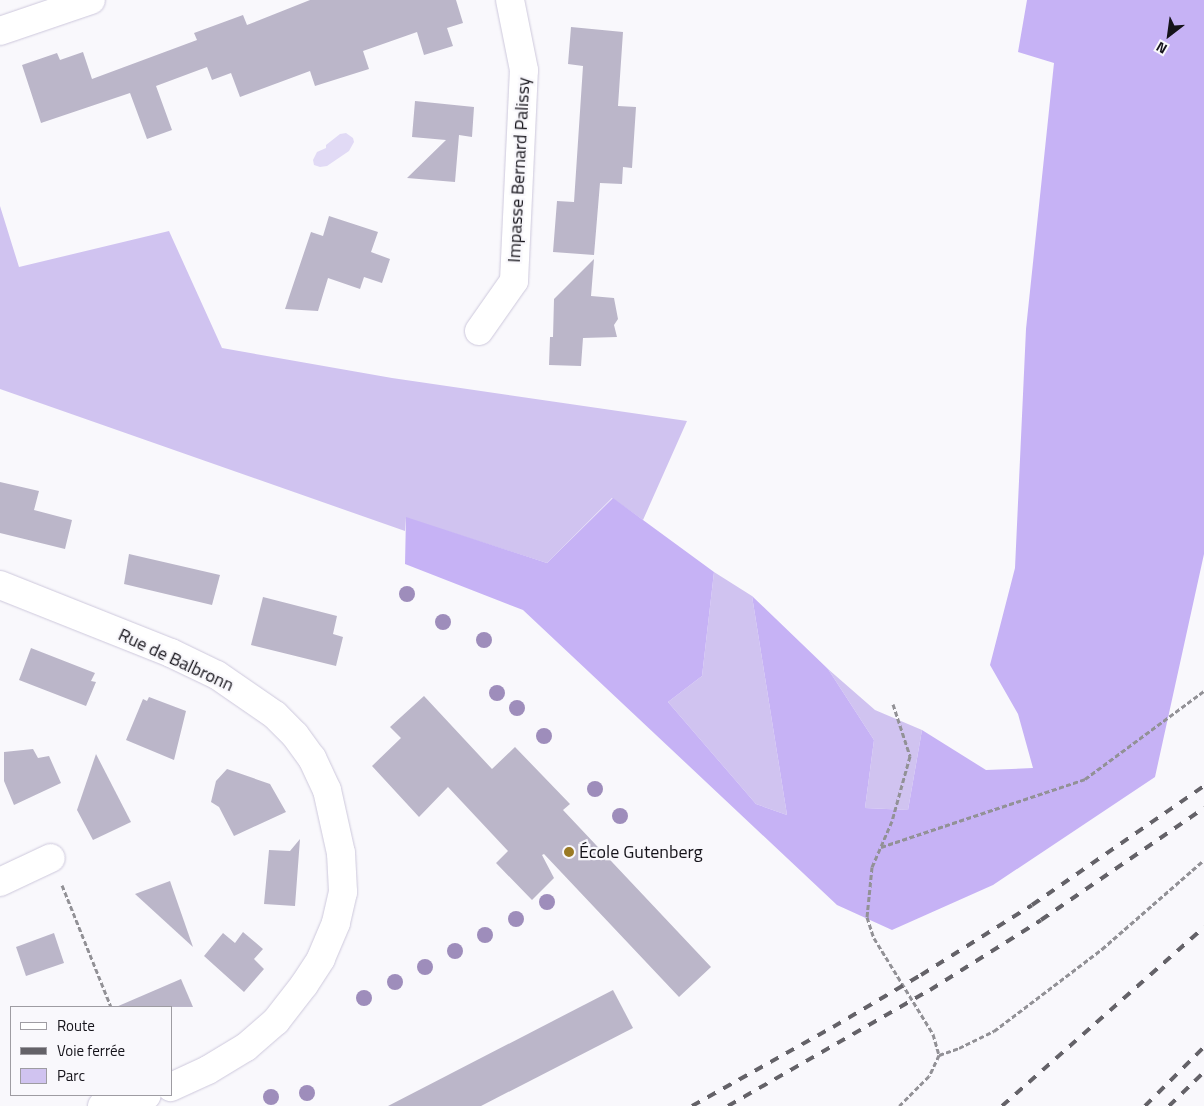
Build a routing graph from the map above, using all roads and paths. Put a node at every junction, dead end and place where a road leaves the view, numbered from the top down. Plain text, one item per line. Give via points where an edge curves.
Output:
1 (91, 0) edge
2 (510, 0) edge
3 (0, 30) edge
4 (479, 330) dead end
5 (0, 584) edge
6 (1204, 691) edge
7 (893, 704) dead end
8 (881, 847) junction
9 (51, 858) joint
10 (1204, 860) edge
11 (0, 882) edge
12 (111, 1006) edge
13 (939, 1055) junction
14 (172, 1087) edge
15 (143, 1096) edge
16 (102, 1106) edge
17 (899, 1106) edge

1 - 3 street
2 - 4 street, Impasse Bernard Palissy via 524,70 514,282
5 - 14 street, Rue de Balbronn via 217,675 275,715 295,735 312,758 327,790 341,853 343,892 336,923 321,960 276,1021 246,1048
6 - 8 path via 1085,779
7 - 8 path via 910,756 892,821
8 - 13 path via 872,867 867,917 874,938 933,1034
9 - 11 street
9 - 12 path
10 - 13 path via 1102,949 994,1031
13 - 17 path via 929,1076
15 - 16 street

